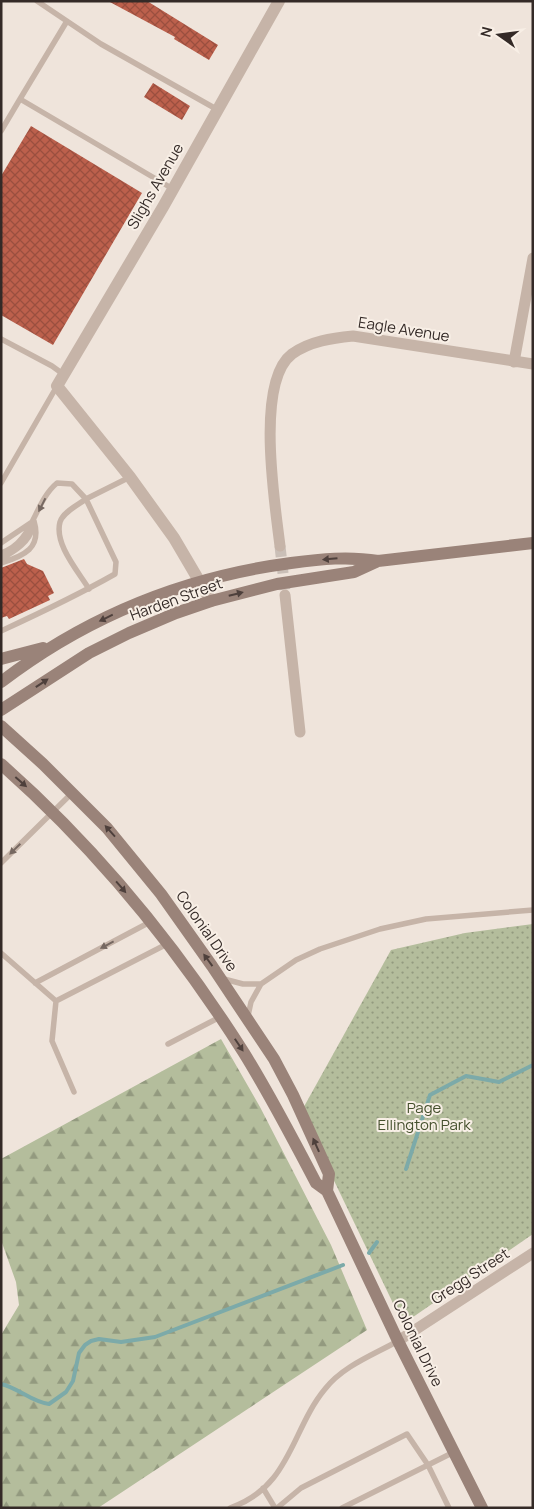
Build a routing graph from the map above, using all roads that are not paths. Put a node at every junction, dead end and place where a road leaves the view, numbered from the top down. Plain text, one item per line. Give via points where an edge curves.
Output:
1 (37, 1) edge
2 (279, 1) edge
3 (67, 21) junction
4 (20, 99) junction
5 (218, 110) junction
6 (1, 131) edge
7 (173, 189) junction
8 (533, 258) edge
9 (1, 339) edge
10 (514, 362) junction
11 (533, 364) edge
12 (63, 374) junction
13 (57, 386) junction
14 (130, 477) junction
15 (1, 483) edge
16 (86, 499) junction
17 (34, 521) junction
18 (1, 543) edge
19 (533, 543) edge
20 (280, 546) tunnel mouth
21 (1, 553) edge
22 (1, 559) edge
23 (378, 561) junction
24 (1, 563) edge
25 (199, 581) junction
26 (89, 589) junction
27 (286, 598) tunnel mouth
28 (211, 601) junction
29 (1, 631) edge
30 (58, 643) junction
31 (1, 659) edge
32 (1, 682) edge
33 (1, 710) edge
34 (1, 726) edge
35 (300, 732) dead end
36 (1, 764) edge
37 (72, 793) junction
38 (53, 813) junction
39 (1, 863) edge
40 (533, 910) edge
41 (150, 922) junction
42 (167, 944) junction
43 (1, 953) edge
44 (220, 977) junction
45 (35, 982) junction
46 (261, 984) junction
47 (56, 1001) junction
48 (220, 1017) junction
49 (247, 1018) junction
50 (168, 1044) dead end
51 (74, 1092) dead end
52 (327, 1191) junction
53 (533, 1253) edge
54 (398, 1341) junction
55 (454, 1452) junction
56 (428, 1466) junction
57 (263, 1488) junction
58 (230, 1508) edge
59 (276, 1508) edge
60 (342, 1508) edge
61 (449, 1508) edge
62 (482, 1508) edge

1 - 3 lane
2 - 5 street, Slighs Avenue
3 - 4 lane
3 - 5 lane via 101,44
4 - 6 lane
4 - 7 lane
5 - 7 street, Slighs Avenue
7 - 12 street, Slighs Avenue
8 - 10 street
9 - 12 lane
10 - 11 street, Eagle Avenue
10 - 20 street, Eagle Avenue via 353,336 328,338 292,355 276,378 269,413
12 - 13 street, Slighs Avenue
13 - 14 street
13 - 15 lane, Slighs Avenue
14 - 16 lane
14 - 25 street via 174,538
16 -> 17 lane via 72,484 57,483
16 - 26 lane via 67,512 60,522 60,540
16 - 26 lane via 116,562 115,574
17 - 18 lane
17 - 21 lane via 20,542
17 - 22 lane via 31,535
17 - 24 lane via 37,533 32,547
19 - 23 main road, Harden Street
23 -> 25 main road, Harden Street via 354,557 312,560
28 -> 23 main road, Harden Street via 276,584 354,572
25 - 28 street
25 -> 30 main road, Harden Street via 124,609
26 - 29 lane
27 - 35 street
33 -> 28 main road, Harden Street via 54,674 106,645
30 - 31 main road
30 - 32 main road, Harden Street
34 - 37 main road, Colonial Drive
36 -> 38 main road, Colonial Drive
37 - 38 lane
44 -> 37 main road, Colonial Drive via 133,858
38 -> 39 lane
38 -> 41 main road, Colonial Drive
40 - 46 lane via 426,919 380,929 296,960
41 - 42 main road, Colonial Drive
41 -> 45 lane
42 - 47 lane
42 - 48 main road, Colonial Drive
43 - 45 lane
44 - 46 lane via 243,984
44 - 49 main road, Colonial Drive
45 - 47 lane
46 - 49 lane
47 - 51 lane via 52,1041
48 - 50 lane
48 -> 52 main road, Colonial Drive via 245,1054 316,1182
52 -> 49 main road, Colonial Drive via 328,1174 293,1095
52 - 54 main road, Colonial Drive
53 - 54 street, Gregg Street
54 - 55 main road, Colonial Drive
54 - 57 lane via 334,1379 317,1399 286,1461
55 - 56 lane
55 - 62 main road, Colonial Drive
56 - 59 lane via 407,1434 301,1488
56 - 60 lane
56 - 61 lane
57 - 58 lane
57 - 59 lane

